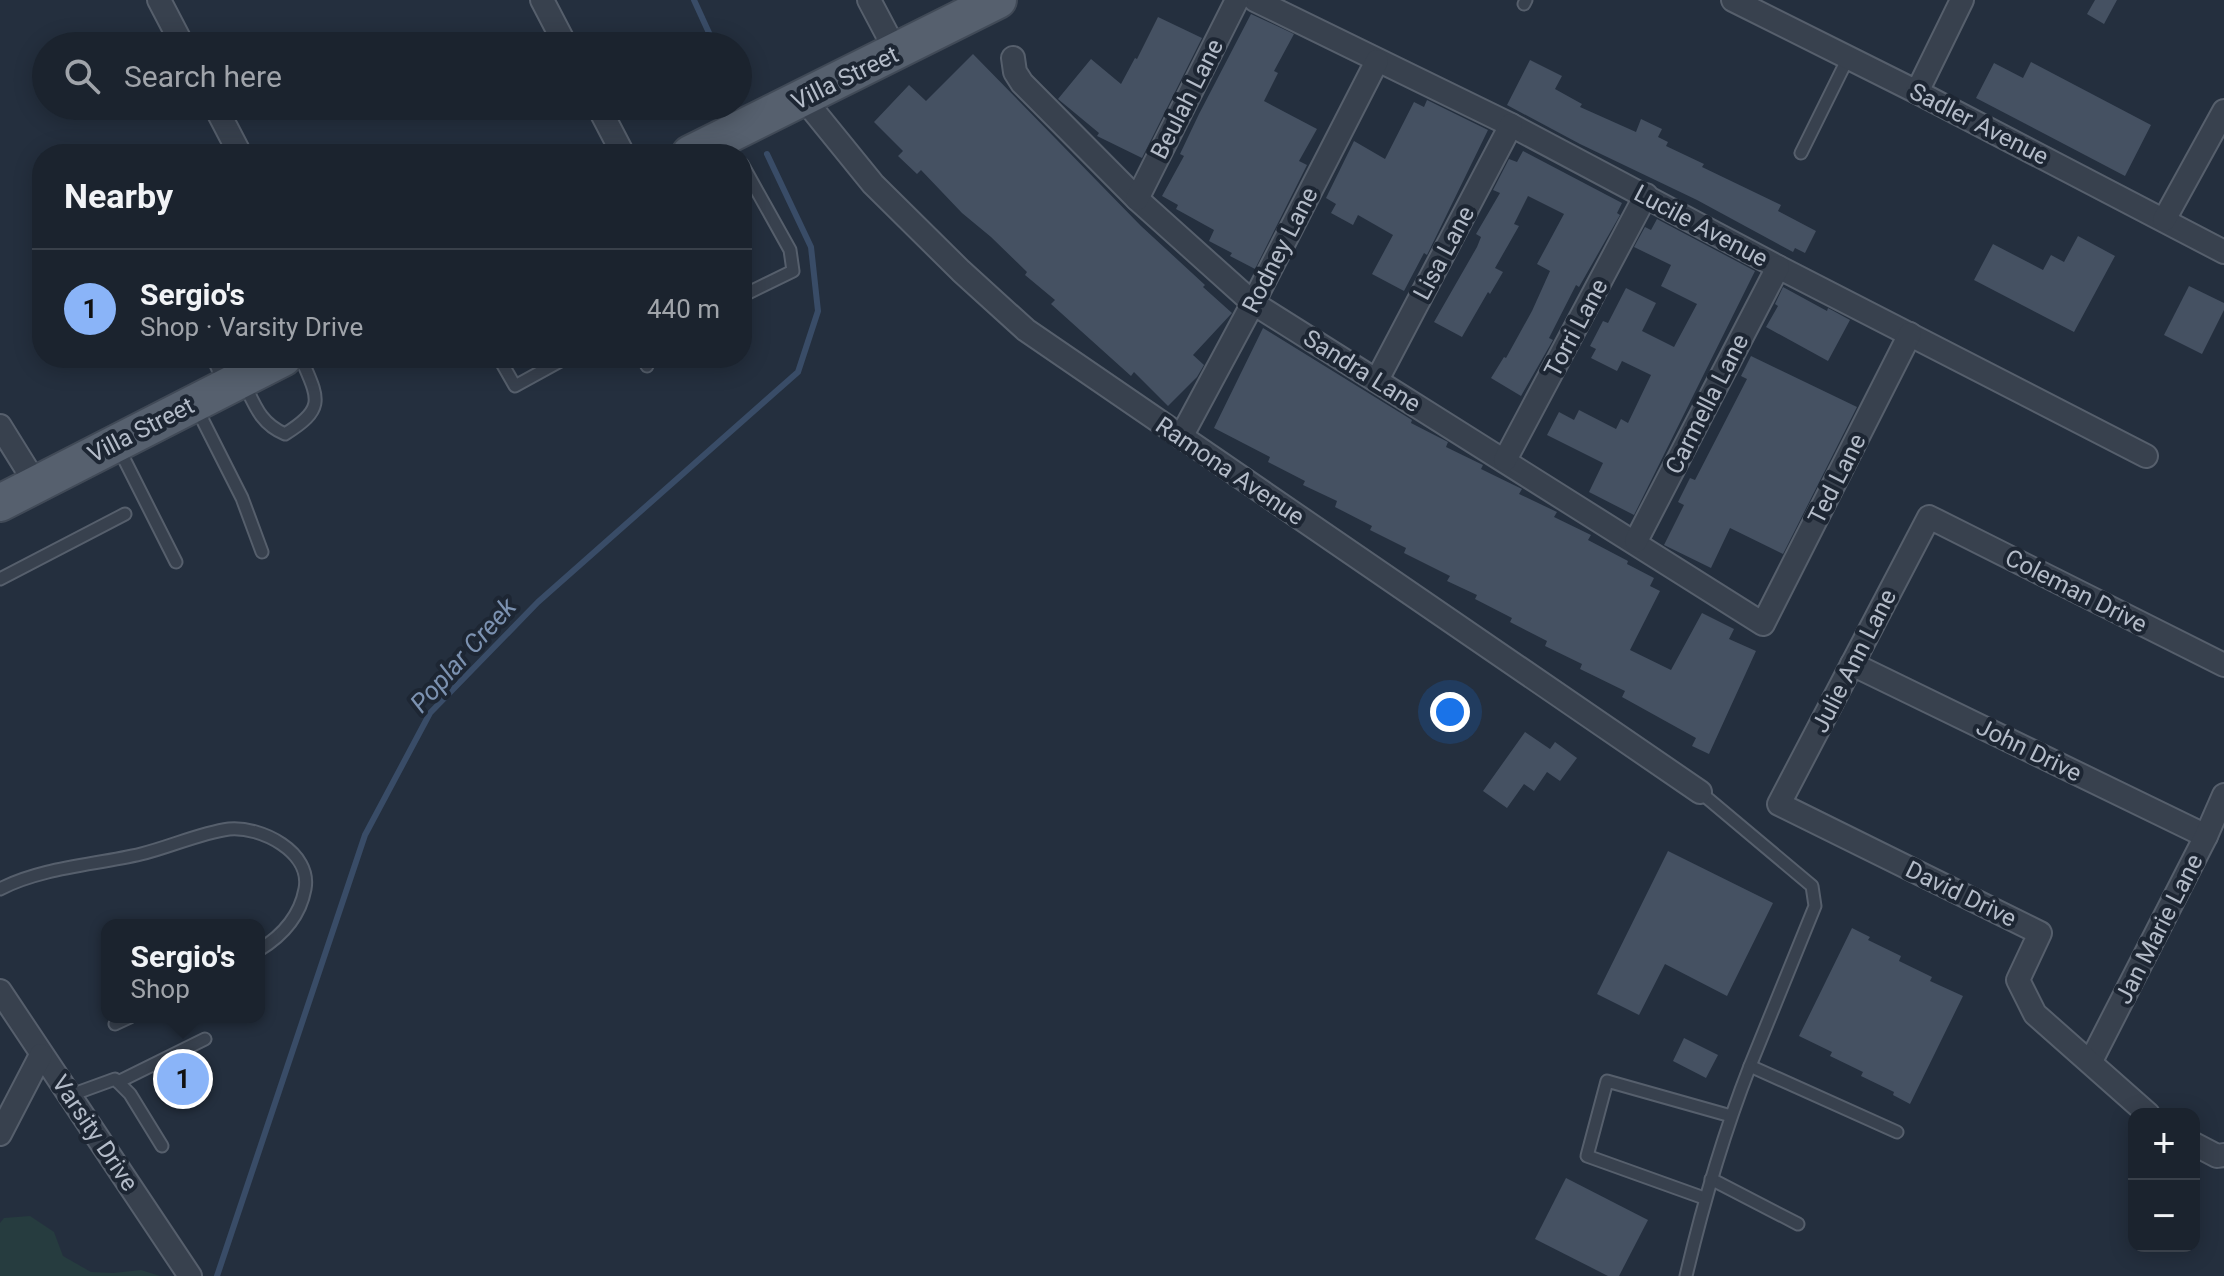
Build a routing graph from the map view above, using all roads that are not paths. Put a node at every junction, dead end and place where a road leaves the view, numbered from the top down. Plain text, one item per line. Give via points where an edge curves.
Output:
1 (159, 0) edge
2 (542, 0) edge
3 (869, 0) edge
4 (998, 0) edge
5 (1237, 0) edge
6 (1255, 0) edge
7 (1733, 0) edge
8 (1962, 0) edge
9 (176, 32) edge
10 (559, 32) edge
11 (897, 53) junction
12 (1013, 58) dead end
13 (1848, 58) junction
14 (1377, 61) junction
15 (1917, 92) junction
16 (804, 99) junction
17 (2224, 111) edge
18 (222, 120) edge
19 (605, 120) edge
20 (1511, 125) junction
21 (235, 144) edge
22 (618, 144) edge
23 (752, 146) edge
24 (1801, 153) dead end
25 (752, 184) edge
26 (1646, 195) junction
27 (1137, 199) junction
28 (2164, 220) junction
29 (2224, 252) edge
30 (1778, 267) junction
31 (752, 291) edge
32 (1253, 303) junction
33 (1910, 334) junction
34 (250, 368) edge
35 (305, 368) edge
36 (505, 368) edge
37 (548, 368) edge
38 (227, 375) edge
39 (1377, 380) junction
40 (194, 403) junction
41 (0, 426) edge
42 (1181, 437) junction
43 (116, 443) junction
44 (2146, 456) dead end
45 (1505, 460) junction
46 (36, 484) junction
47 (0, 503) edge
48 (125, 514) dead end
49 (1929, 517) joint
50 (1636, 541) junction
51 (262, 552) dead end
52 (176, 562) dead end
53 (0, 579) edge
54 (1763, 624) joint
55 (1852, 664) junction
56 (2224, 665) edge
57 (1700, 792) joint
58 (2224, 795) edge
59 (1779, 804) joint
60 (2206, 836) junction
61 (0, 889) edge
62 (265, 946) edge
63 (0, 991) edge
64 (205, 1039) dead end
65 (41, 1055) junction
66 (2091, 1061) junction
67 (1750, 1066) junction
68 (118, 1082) junction
69 (71, 1095) junction
70 (2142, 1108) edge
71 (1731, 1116) junction
72 (1897, 1132) dead end
73 (0, 1134) edge
74 (162, 1146) dead end
75 (2200, 1147) edge
76 (2224, 1155) edge
77 (1711, 1179) junction
78 (1704, 1198) junction
79 (1798, 1224) dead end
80 (184, 1268) edge
81 (1686, 1276) edge

1 - 9 street
2 - 10 street
3 - 11 street
4 - 11 main road, Villa Street
5 - 27 street, Beulah Lane
6 - 14 street, Lucile Avenue
7 - 13 street, Sadler Avenue
8 - 15 street
11 - 16 main road, Villa Street
12 - 27 street, Sandra Lane via 1022,83
13 - 15 street, Sadler Avenue
13 - 24 lane
14 - 20 street, Lucile Avenue
14 - 32 street, Rodney Lane
15 - 28 street, Sadler Avenue
16 - 23 main road, Villa Street
16 - 42 street, Ramona Avenue via 873,184 982,291 1026,330
17 - 28 street
18 - 21 street
19 - 22 street
20 - 26 street, Lucile Avenue
20 - 39 street, Lisa Lane
25 - 31 lane via 790,250 793,271
26 - 30 street, Lucile Avenue
26 - 45 street, Torri Lane
27 - 32 street, Sandra Lane
28 - 29 street, Sadler Avenue
30 - 33 street, Lucile Avenue
30 - 50 street, Carmella Lane
32 - 39 street, Sandra Lane
32 - 42 street, Rodney Lane
33 - 44 street, Lucile Avenue
33 - 54 street, Ted Lane
34 - 38 main road, Villa Street
35 - 38 lane via 317,395 314,410 285,434 270,428
36 - 37 lane via 515,386
38 - 40 main road, Villa Street
39 - 45 street, Sandra Lane
40 - 43 main road, Villa Street
40 - 51 lane via 242,498
41 - 46 street
42 - 57 street, Ramona Avenue
43 - 46 main road, Villa Street
43 - 52 lane
45 - 50 street, Sandra Lane
46 - 47 main road, Villa Street
48 - 53 lane
49 - 55 street, Julie Ann Lane
49 - 56 street, Coleman Drive
50 - 54 street, Sandra Lane
55 - 59 street, Julie Ann Lane
55 - 60 street, John Drive
57 - 67 lane via 1812,886 1815,906
58 - 60 street, Jan Marie Lane
59 - 66 street, David Drive via 2040,933 2018,980 2035,1014
60 - 66 street, Jan Marie Lane
61 - 62 lane via 20,878 142,854 230,829 250,831 279,841 298,856 306,886 295,915
63 - 65 street, Varsity Drive
64 - 68 lane
65 - 69 street, Varsity Drive
65 - 73 street
66 - 70 street
67 - 71 lane
67 - 72 lane
68 - 69 lane
68 - 74 lane
69 - 80 street, Varsity Drive
71 - 77 lane
71 - 78 lane via 1607,1081 1587,1156
75 - 76 street
77 - 78 lane
77 - 79 lane
78 - 81 lane

